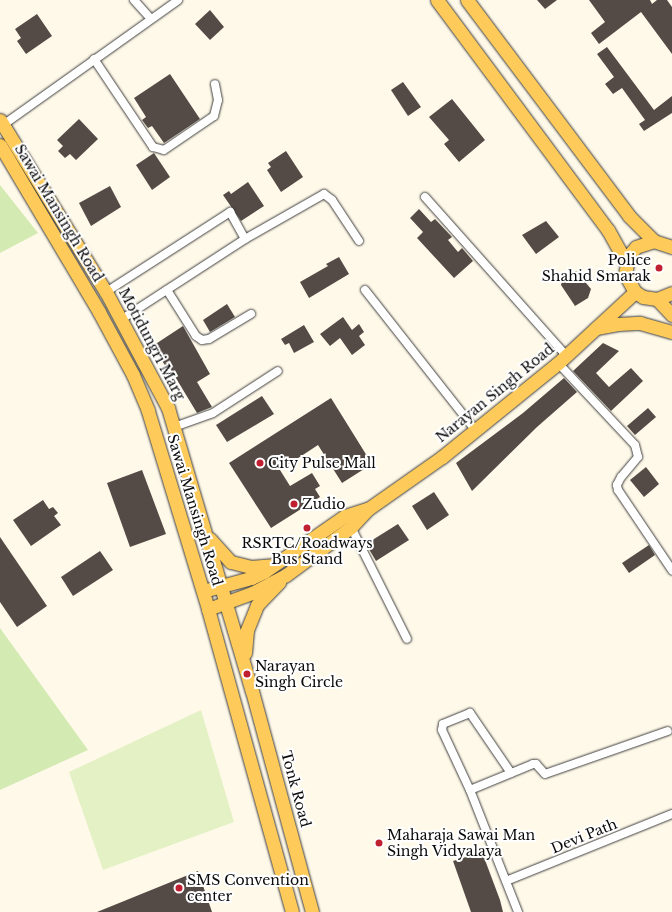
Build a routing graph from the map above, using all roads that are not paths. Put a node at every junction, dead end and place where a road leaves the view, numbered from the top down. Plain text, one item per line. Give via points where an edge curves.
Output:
1 (134, 0) edge
2 (178, 0) edge
3 (437, 0) edge
4 (467, 0) edge
5 (151, 19) junction
6 (94, 58) junction
7 (215, 84) dead end
8 (1, 122) edge
9 (0, 145) edge
10 (425, 197) dead end
11 (245, 239) junction
12 (654, 240) junction
13 (359, 241) dead end
14 (672, 247) edge
15 (626, 263) junction
16 (166, 290) junction
17 (365, 290) dead end
18 (106, 292) junction
19 (634, 292) junction
20 (672, 293) edge
21 (657, 299) junction
22 (251, 314) dead end
23 (672, 315) edge
24 (122, 319) junction
25 (594, 328) junction
26 (672, 332) edge
27 (562, 359) junction
28 (278, 371) dead end
29 (174, 427) junction
30 (475, 430) junction
31 (368, 509) junction
32 (351, 527) junction
33 (204, 529) junction
34 (282, 569) junction
35 (672, 570) edge
36 (222, 587) junction
37 (203, 591) junction
38 (226, 603) junction
39 (208, 609) junction
40 (407, 639) dead end
41 (247, 674) junction
42 (668, 732) dead end
43 (511, 773) junction
44 (470, 790) junction
45 (672, 814) edge
46 (506, 881) junction
47 (292, 912) edge
48 (312, 912) edge
49 (518, 912) edge

1 - 5 street
2 - 5 street
3 - 15 main road via 608,230
4 - 12 main road via 629,216
5 - 6 street
6 - 7 street via 153,147 164,150 214,116 218,100
6 - 8 street
8 - 18 main road, Motidungri Marg
9 - 37 main road, Sawai Mansingh Road via 57,239 133,375 148,411
10 - 27 street
11 - 13 street via 324,194 332,200
11 - 16 street
11 - 18 street via 230,212
12 - 14 main road
12 - 15 main road via 636,247
15 - 19 main road via 628,283
16 - 22 street via 196,336 202,340 209,339
16 - 24 street
17 - 30 street
18 - 24 main road, Motidungri Marg
19 - 21 main road
19 - 25 main road, Narayan Singh Road
20 - 21 main road
21 - 23 main road
24 - 29 main road, Motidungri Marg via 152,376
25 - 26 main road via 640,323
25 - 27 main road, Narayan Singh Road
27 - 30 main road, Narayan Singh Road
27 - 35 street via 635,445 638,457 621,477 617,485 618,490
28 - 29 street via 213,413
29 - 33 main road, Motidungri Marg
30 - 31 main road, Narayan Singh Road via 442,457
31 - 32 main road
31 - 34 main road via 345,516
32 - 34 main road
32 - 40 street
33 - 34 main road via 218,550 231,562 251,567
33 - 36 main road, Motidungri Marg
34 - 36 main road
34 - 38 main road
34 - 41 main road via 258,605 247,630 244,646
36 - 37 main road
36 - 38 main road, Motidungri Marg
37 - 39 main road, Sawai Mansingh Road
38 - 39 main road
38 - 41 main road, Motidungri Marg
39 - 47 main road, Sawai Mansingh Road
41 - 48 main road, Tonk Road
42 - 43 street via 545,774 534,764
43 - 44 street
43 - 44 street via 472,716 464,713 446,722 442,727
44 - 46 street
45 - 46 street, Devi Path
46 - 49 street

